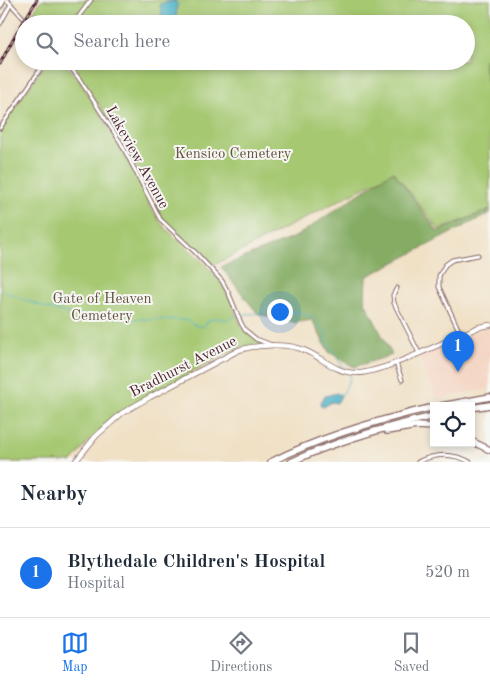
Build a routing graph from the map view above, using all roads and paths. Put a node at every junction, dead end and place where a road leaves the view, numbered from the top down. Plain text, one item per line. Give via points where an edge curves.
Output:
1 (5, 0) edge
2 (91, 0) edge
3 (11, 4) junction
4 (0, 5) edge
5 (21, 15) edge
6 (80, 15) edge
7 (0, 24) edge
8 (40, 70) edge
9 (73, 70) edge
10 (0, 128) edge
11 (478, 255) dead end
12 (397, 288) dead end
13 (490, 325) edge
14 (461, 334) junction
15 (272, 345) junction
16 (419, 354) junction
17 (396, 363) junction
18 (402, 380) dead end
19 (490, 395) edge
20 (458, 402) edge
21 (490, 405) edge
22 (475, 407) edge
23 (430, 408) edge
24 (430, 417) edge
25 (430, 427) edge
26 (360, 436) junction
27 (475, 443) edge
28 (490, 450) edge
29 (75, 462) edge
30 (271, 462) edge
31 (291, 462) edge
32 (418, 462) edge
33 (470, 462) edge

1 - 3 street
1 - 4 highway
2 - 6 street
3 - 5 street
3 - 7 street
8 - 10 street
9 - 15 street, Lakeview Avenue via 121,143 160,219 222,281 245,330 256,339
11 - 14 street via 452,260 443,267 439,276 439,286
12 - 16 street via 394,302
13 - 14 main road, Bradhurst Avenue
14 - 16 main road, Bradhurst Avenue
15 - 17 main road, Bradhurst Avenue via 301,348 338,369 354,373 369,372
15 - 29 main road, Bradhurst Avenue via 236,351 132,406 104,427
16 - 17 main road, Bradhurst Avenue
17 - 18 street
19 - 20 highway
21 - 22 highway
23 - 30 highway via 346,431
24 - 26 highway
25 - 26 highway
26 - 31 highway
27 - 28 highway
32 - 33 street via 446,455

